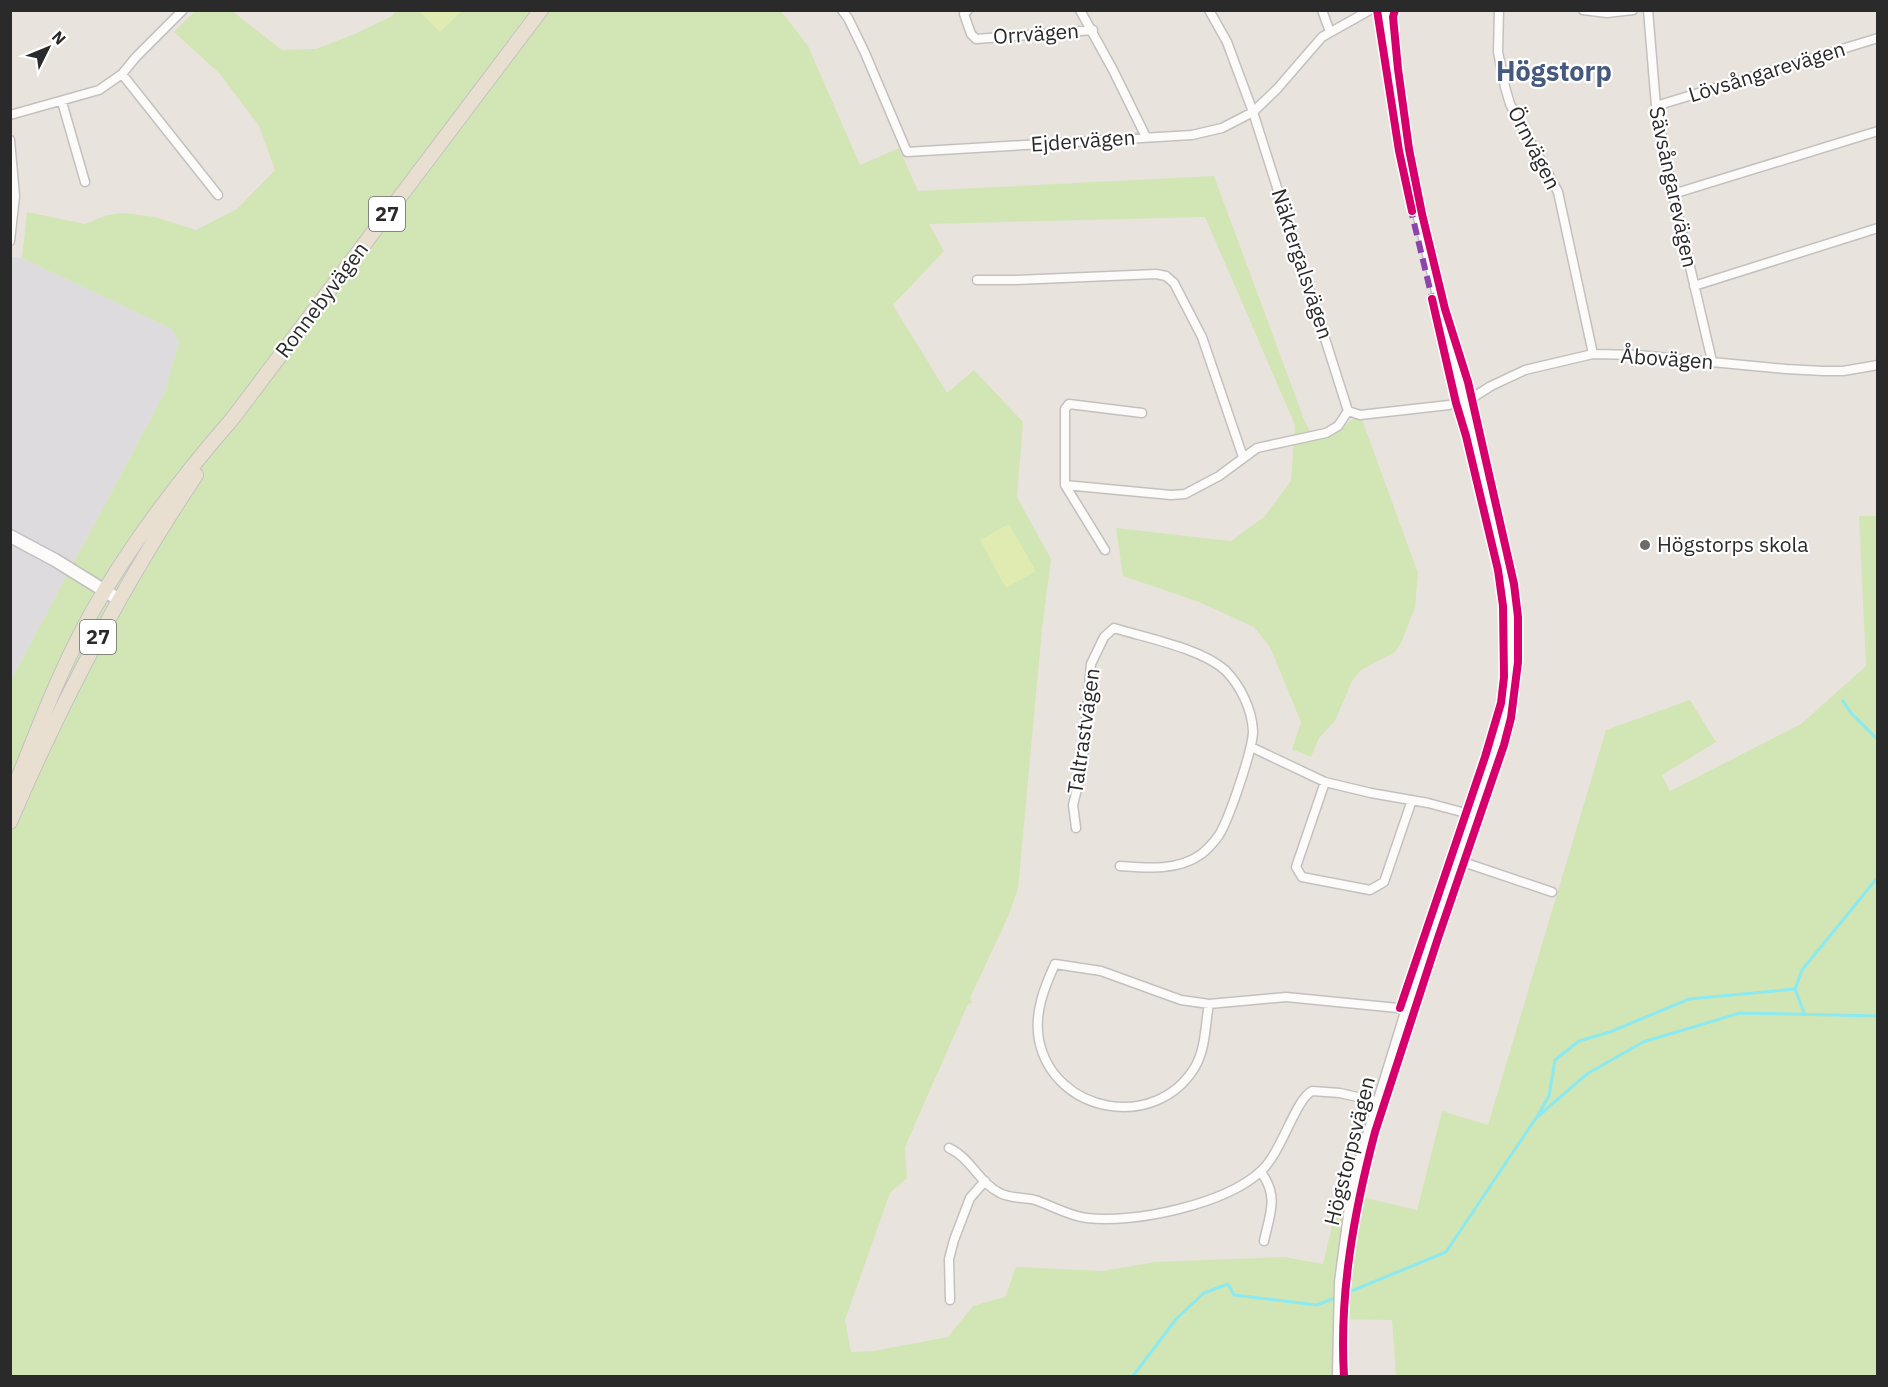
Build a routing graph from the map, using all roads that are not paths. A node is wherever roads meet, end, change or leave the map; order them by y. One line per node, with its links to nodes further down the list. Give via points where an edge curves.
1 (183, 10): 17 (street)
2 (541, 10): 38 (main road, Ronnebyvägen / 27)
3 (842, 10): 23 (street, Ejdervägen, via 865,53 907,152)
4 (968, 10): 14 (street, Orrvägen, via 964,14 976,39)
5 (1080, 10): 14 (street, Orrvägen)
6 (1209, 10): 20 (street, Näktergalsvägen, via 1227,42)
7 (1322, 10): 15 (street)
8 (1370, 10): 15 (street, Ejdervägen)
9 (1386, 10): 35 (street, Högstorpsvägen, via 1406,151)
10 (1499, 10): 32 (street, Örnvägen, via 1498,52 1505,87 1558,192)
11 (1583, 10): 12 (street)
12 (1634, 10)
13 (1648, 10): 19 (street, Sävsångarevägen)
14 (1093, 30): 23 (street, Orrvägen)
15 (1330, 32): 20 (street, Ejdervägen)
16 (1878, 38): 19 (street, Lövsångarevägen)
17 (122, 74): 18 (street, via 99,90); 27 (street)
18 (62, 102): 21 (street); 25 (street)
19 (1656, 106): 26 (street, Sävsångarevägen)
20 (1253, 112): 23 (street, Ejdervägen, via 1222,128 1192,135); 36 (street, Näktergalsvägen)
21 (10, 116)
22 (1878, 130): 26 (street)
23 (1146, 137)
24 (10, 140): 29 (street, via 15,196)
25 (85, 182)
26 (1673, 194): 31 (street, Sävsångarevägen)
27 (218, 195)
28 (1878, 228): 31 (street)
29 (10, 241)
30 (976, 280): 39 (street, via 1166,276 1202,337)
31 (1694, 286): 33 (street, Sävsångarevägen)
32 (1593, 354): 33 (street, Åbovägen); 35 (street, Åbovägen, via 1525,370)
33 (1712, 361): 34 (street, Åbovägen, via 1823,371)
34 (1878, 365)
35 (1464, 401): 36 (street, via 1360,415); 49 (street, Högstorpsvägen, via 1506,569 1513,656 1502,727)
36 (1348, 411): 39 (street, via 1338,426 1326,434 1257,448)
37 (1142, 413): 40 (street, via 1069,404 1065,409)
38 (233, 418): 43 (main road, Ronnebyvägen / 27, via 161,507); 44 (main road, Ronnebyvägen / 27)
39 (1243, 457): 40 (street, via 1219,476 1185,494)
40 (1065, 485): 42 (street)
41 (10, 536): 43 (street)
42 (1105, 550)
43 (104, 591): 44 (street); 47 (main road, Ronnebyvägen / 27, via 47,705)
44 (118, 600): 50 (main road, Ronnebyvägen / 27, via 71,688)
45 (1251, 747): 46 (street); 51 (street, Taltrastvägen, via 1250,713 1242,691 1225,670 1203,655 1114,628 1104,637 1091,664 1082,769 1073,805); 53 (street, via 1219,836 1200,855 1179,865)
46 (1325, 782): 48 (street); 48 (street, via 1296,867 1302,877 1370,890 1384,882)
47 (10, 799)
48 (1412, 800): 49 (street)
49 (1473, 816): 52 (street, Högstorpsvägen)
50 (10, 822)
51 (1076, 828)
52 (1457, 860): 54 (street); 56 (street, Högstorpsvägen)
53 (1120, 866)
54 (1552, 892)
55 (1209, 1004): 55 (street, via 1181,1000 1101,971 1055,964 1043,990 1039,1039 1046,1060 1076,1094 1097,1104 1140,1106 1176,1089 1196,1066); 56 (street, via 1286,997)
56 (1408, 1009): 57 (street, Högstorpsvägen)
57 (1379, 1102): 59 (street, via 1325,1090 1307,1093 1274,1157); 63 (street, Högstorpsvägen, via 1349,1221 1341,1282)
58 (948, 1148): 60 (street, via 964,1157)
59 (1261, 1172): 60 (street, via 1217,1196 1168,1212 1103,1220 1012,1197); 61 (street, via 1273,1195)
60 (985, 1181): 62 (street, via 970,1198 954,1240 949,1259)
61 (1264, 1241)
62 (950, 1300)
63 (1339, 1377)

